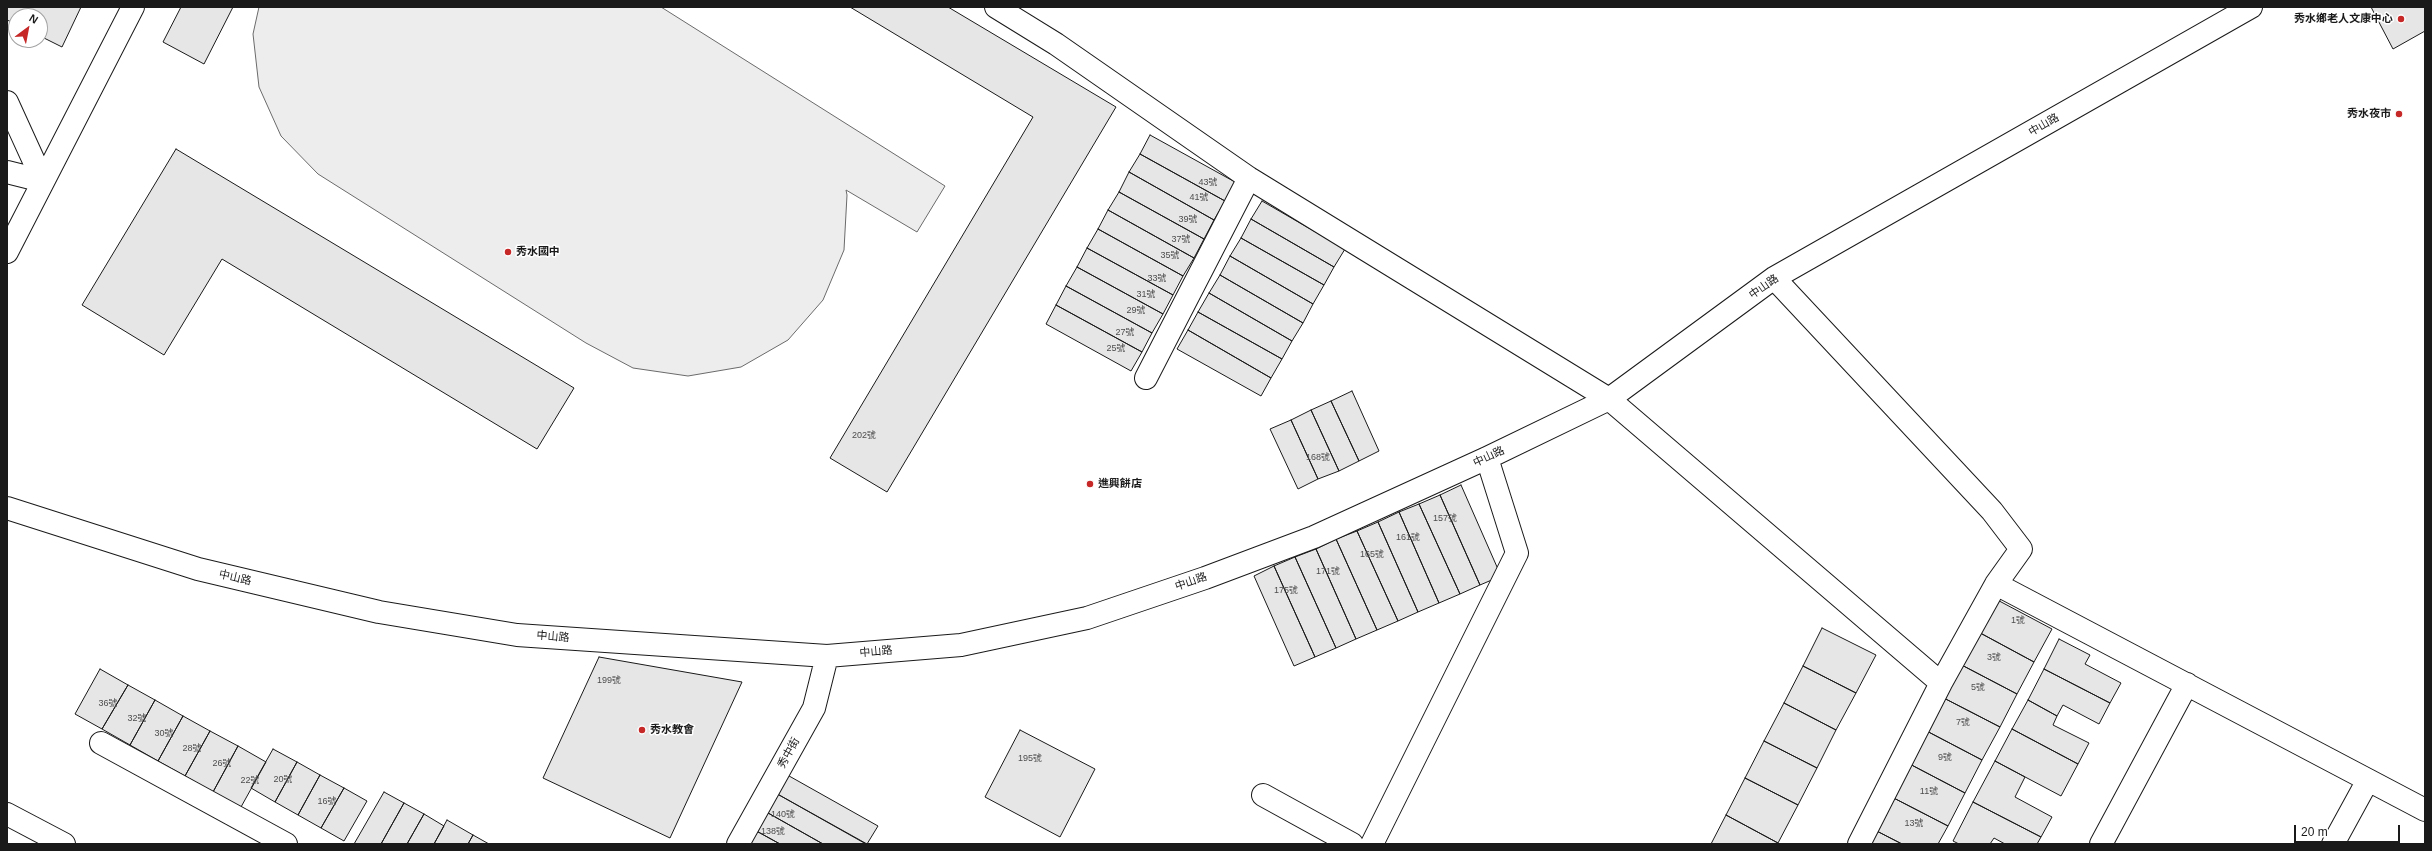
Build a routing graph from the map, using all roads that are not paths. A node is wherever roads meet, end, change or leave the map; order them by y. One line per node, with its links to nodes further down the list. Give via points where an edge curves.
1 (133, 7): 7 (street)
2 (996, 7): 6 (street, via 1056,44)
3 (2251, 7): 9 (street, 中山路)
4 (7, 102): 7 (street)
5 (7, 172): 7 (street)
6 (1249, 178): 10 (street); 11 (street)
7 (43, 181): 8 (street)
8 (7, 252)
9 (1774, 278): 11 (street, 中山路); 14 (street, via 1992,510 2021,549)
10 (1146, 378)
11 (1609, 399): 12 (street, 中山路); 16 (street)
12 (1487, 458): 15 (street, 中山路, via 1314,537 1087,618 961,645); 27 (street, via 1517,553)
13 (7, 508): 15 (street, 中山路, via 198,569 378,612 517,635)
14 (1996, 584): 16 (street); 17 (street)
15 (827, 656): 25 (street, 秀中街, via 814,708)
16 (1941, 683): 28 (street)
17 (2186, 684): 19 (street); 29 (street)
18 (102, 743): 24 (street)
19 (2368, 780): 21 (street); 30 (street)
20 (1263, 795): 26 (street)
21 (2425, 810)
22 (7, 814): 23 (street)
23 (64, 844)
24 (286, 844)
25 (738, 844)
26 (1352, 844)
27 (1372, 844)
28 (1859, 844)
29 (2101, 844)
30 (2333, 844)

